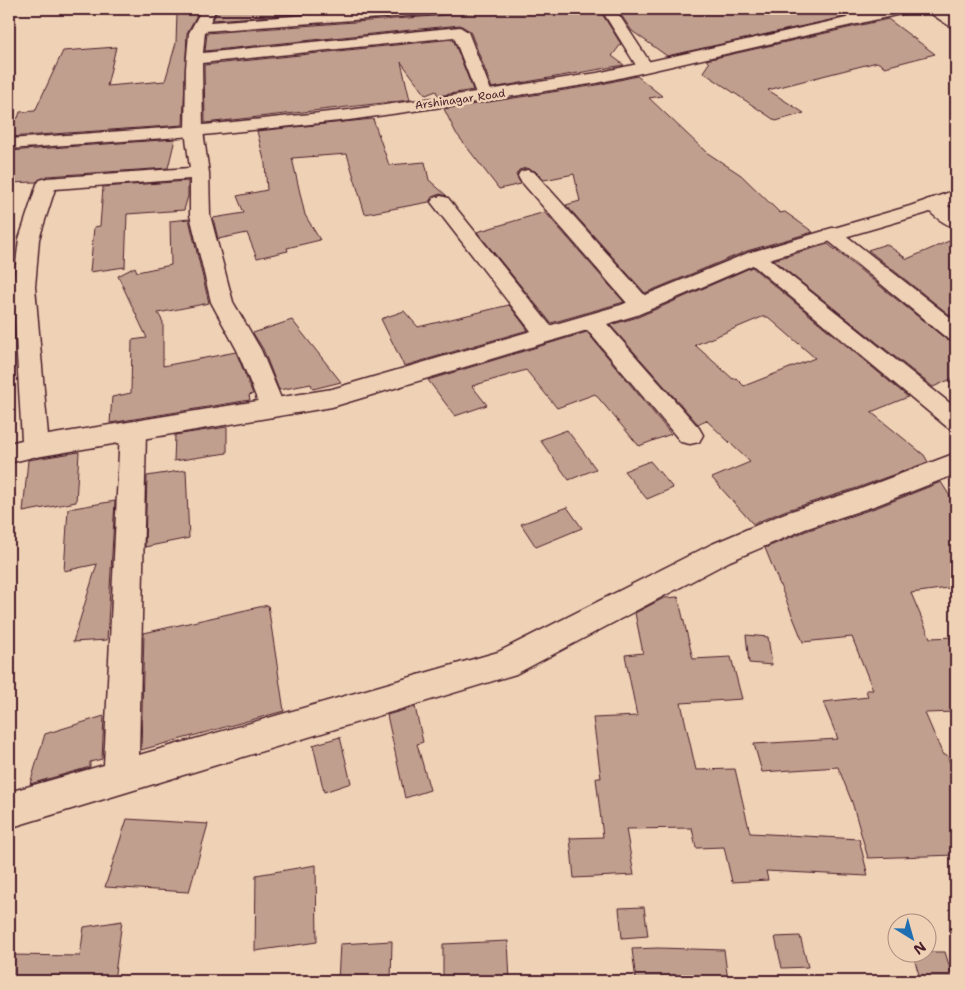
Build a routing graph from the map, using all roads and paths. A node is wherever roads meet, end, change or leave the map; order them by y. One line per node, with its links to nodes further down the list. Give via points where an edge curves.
1 (209, 9): 10 (street)
2 (448, 9): 7 (street)
3 (608, 9): 12 (street)
4 (845, 9): 8 (street)
5 (905, 9): 8 (street, Arshinagar Road)
6 (931, 9): 9 (street)
7 (363, 12): 10 (street)
8 (859, 20): 12 (street, Arshinagar Road)
9 (956, 24)
10 (201, 27): 11 (street, via 197,34)
11 (195, 59): 13 (street, via 460,32); 14 (street)
12 (645, 67): 13 (street, Arshinagar Road)
13 (485, 96): 14 (street, Arshinagar Road, via 349,115)
14 (194, 130): 15 (street, Arshinagar Road); 16 (street)
15 (9, 144)
16 (200, 173): 28 (street, via 200,215 222,302 249,350); 32 (street, via 47,184 29,240 24,287)
17 (527, 176): 24 (street)
18 (956, 196): 20 (street)
19 (441, 202): 27 (street)
20 (933, 204): 21 (street); 22 (street)
21 (956, 222)
22 (832, 234): 23 (street); 26 (street)
23 (755, 257): 24 (street); 29 (street)
24 (641, 305): 25 (street)
25 (592, 321): 27 (street); 31 (street)
26 (956, 334)
27 (546, 335): 28 (street, via 332,398)
28 (272, 408): 30 (street)
29 (956, 421)
30 (133, 431): 32 (street); 35 (street)
31 (690, 435)
32 (36, 448): 33 (street)
33 (9, 452)
34 (956, 463): 35 (street, via 867,498 796,521 720,553 505,664)
35 (121, 778): 36 (street)
36 (9, 810)

